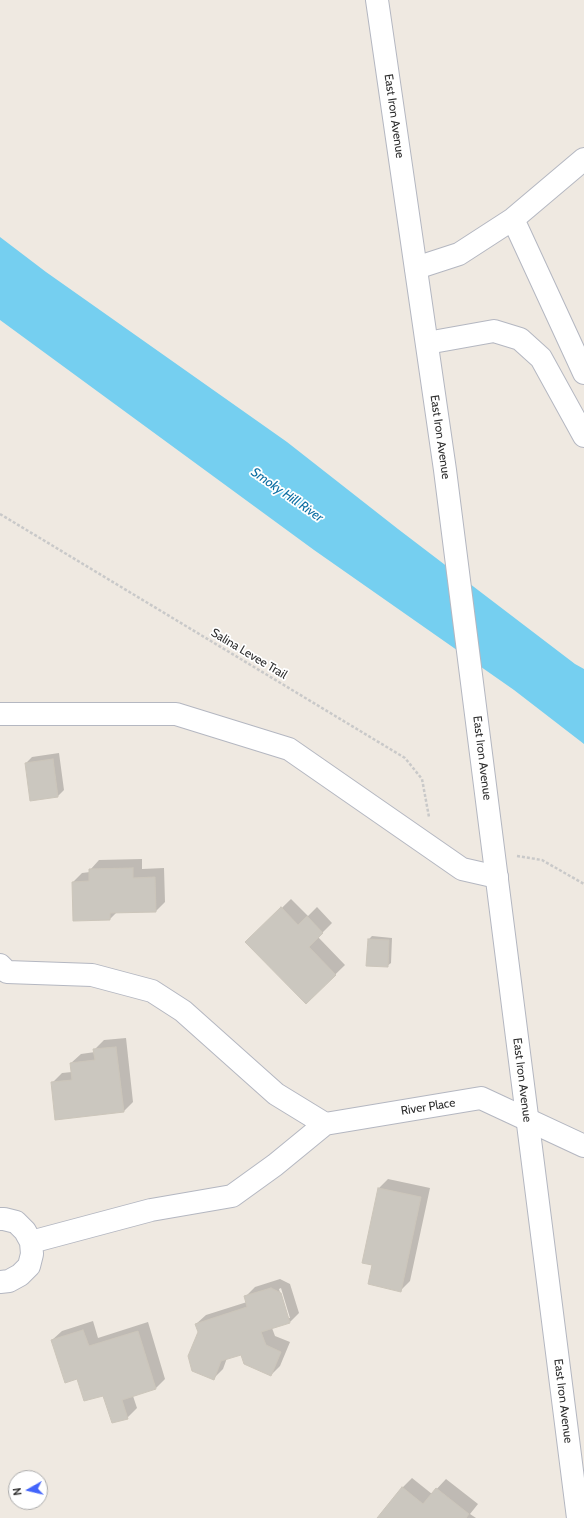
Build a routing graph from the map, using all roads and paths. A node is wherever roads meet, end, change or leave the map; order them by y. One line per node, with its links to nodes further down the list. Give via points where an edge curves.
1 (377, 0): 4 (street, East Iron Avenue)
2 (584, 159): 3 (street)
3 (513, 218): 4 (street, via 459,254); 6 (street)
4 (416, 268): 5 (street, East Iron Avenue)
5 (427, 343): 7 (street, via 494,331 520,339 541,358); 11 (street, East Iron Avenue)
6 (584, 373)
7 (584, 436)
8 (0, 514): 10 (path, Salina Levee Trail, via 405,758 422,779)
9 (0, 714): 10 (street, via 176,714 289,749)
10 (434, 849): 12 (street, via 462,869)
11 (493, 852): 12 (street, East Iron Avenue); 13 (path, via 542,860)
12 (497, 877): 15 (street, East Iron Avenue)
13 (584, 884)
14 (0, 965): 16 (street, via 7,972 92,975 152,991 183,1011 276,1094)
15 (527, 1119): 16 (street, River Place, via 481,1098); 17 (street, River Place); 21 (street, East Iron Avenue)
16 (325, 1124): 19 (street, via 232,1196 151,1210)
17 (584, 1146)
18 (0, 1219): 19 (street, via 16,1222 25,1230)
19 (31, 1242): 20 (street, via 32,1254 28,1266 20,1275 9,1281)
20 (0, 1282)
21 (578, 1518)

